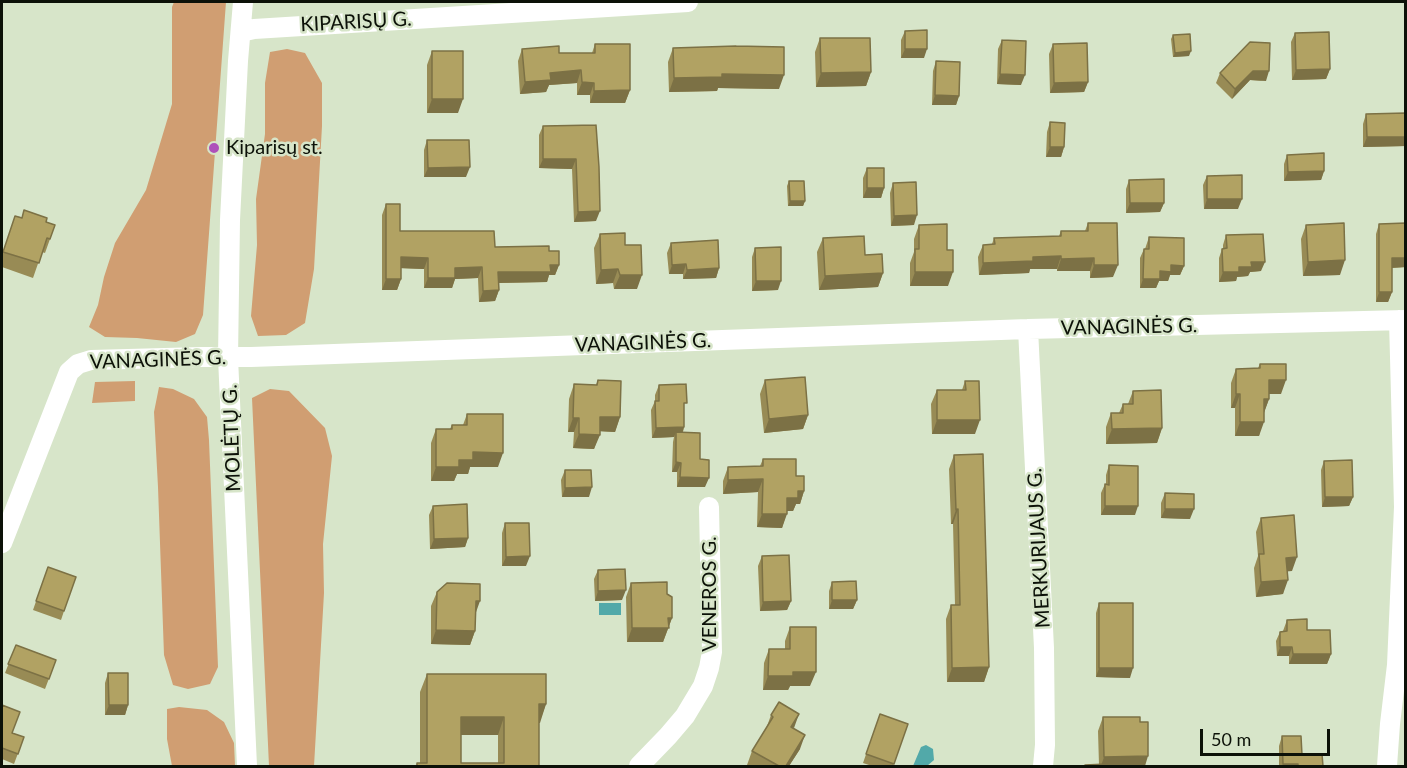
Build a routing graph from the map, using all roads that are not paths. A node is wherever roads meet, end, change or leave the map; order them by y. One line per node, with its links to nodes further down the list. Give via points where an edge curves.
1 (243, 2): 4 (street, MOLĖTŲ G.)
2 (670, 2): 3 (street, KIPARISŲ G.); 4 (street, KIPARISŲ G.)
3 (688, 2)
4 (241, 32): 7 (street, MOLĖTŲ G., via 230,220)
5 (1402, 320): 6 (street, VANAGINĖS G.); 13 (street, via 1404,507)
6 (1028, 329): 7 (street, VANAGINĖS G.); 12 (street, MERKURIJAUS G., via 1044,648)
7 (228, 358): 9 (street, VANAGINĖS G., via 91,360 78,364 69,372); 10 (street, MOLĖTŲ G.)
8 (709, 507): 11 (street, VENEROS G., via 709,668 685,716)
9 (2, 543)
10 (247, 766)
11 (639, 766)
12 (1043, 766)
13 (1387, 766)

